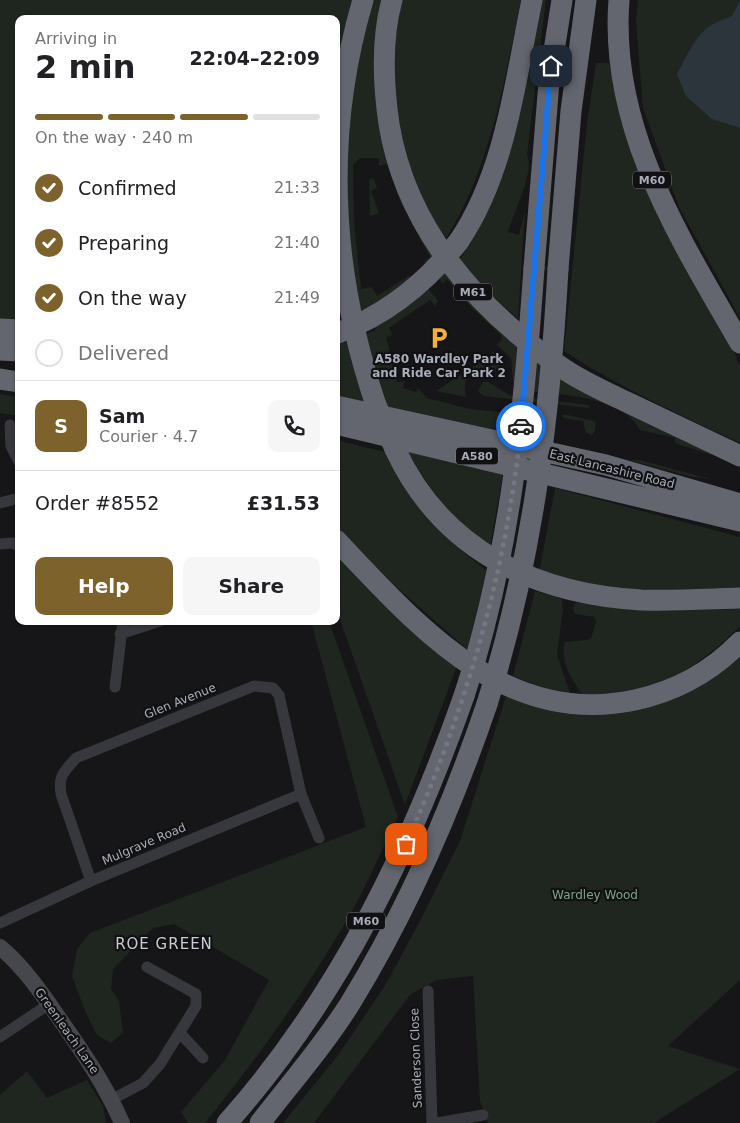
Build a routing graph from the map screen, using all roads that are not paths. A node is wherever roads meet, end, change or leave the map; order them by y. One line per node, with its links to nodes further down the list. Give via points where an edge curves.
1 (364, 0): 7 (highway, bridge)
2 (392, 0): 23 (highway, M61, via 384,76 393,148 412,202 455,272 497,318 562,368)
3 (532, 0): 11 (highway, bridge, via 502,142 474,217 459,241 403,299)
4 (562, 0): 51 (highway, M60, bridge, via 549,82 526,381 512,502 489,610 464,696 399,860 336,976)
5 (586, 0): 52 (highway, M60, bridge, via 571,112 550,384 534,516 510,628 462,777 392,929 350,1003)
6 (619, 0): 12 (highway, M60, via 623,87 644,162 675,228)
7 (340, 107)
8 (340, 241): 31 (highway, bridge, via 349,304 376,405 395,449 423,496 455,532 488,557 520,574 561,588 642,600)
9 (0, 329): 10 (highway)
10 (15, 330)
11 (340, 333)
12 (740, 343)
13 (0, 350): 14 (highway)
14 (15, 351)
15 (0, 369): 16 (highway)
16 (15, 370)
17 (0, 379): 18 (highway)
18 (15, 381)
19 (340, 407): 26 (highway, East Lancashire Road / A580, via 596,462)
20 (10, 425): 22 (street, via 11,446)
21 (340, 425): 27 (highway, East Lancashire Road / A580)
22 (15, 454)
23 (740, 456)
24 (15, 501): 25 (street)
25 (0, 503)
26 (740, 504)
27 (740, 522)
28 (0, 544): 29 (street)
29 (15, 544)
30 (340, 544): 35 (highway, via 454,655 502,684 553,701 603,704 651,696 694,678)
31 (740, 598)
32 (122, 625): 34 (street)
33 (148, 625): 34 (street)
34 (120, 634): 36 (street)
35 (740, 642)
36 (115, 687)
37 (301, 794): 38 (street, Glen Avenue); 39 (street, Mulgrave Road); 39 (street, Glen Avenue, via 279,695 273,688 254,686 76,758 59,781)
38 (319, 838)
39 (91, 881): 40 (street, Mulgrave Road)
40 (0, 923)
41 (0, 947): 44 (street, Greenleach Lane, via 26,973)
42 (147, 968): 45 (street, via 196,994 196,1006)
43 (428, 992): 53 (street, Sanderson Close)
44 (49, 1004): 46 (street); 48 (street, Greenleach Lane)
45 (180, 1033): 47 (street); 48 (street, via 143,1083)
46 (0, 1037)
47 (203, 1058)
48 (111, 1100): 50 (street, Greenleach Lane)
49 (483, 1115): 54 (street)
50 (122, 1123)
51 (227, 1123)
52 (260, 1123)
53 (432, 1123)
54 (437, 1123)

